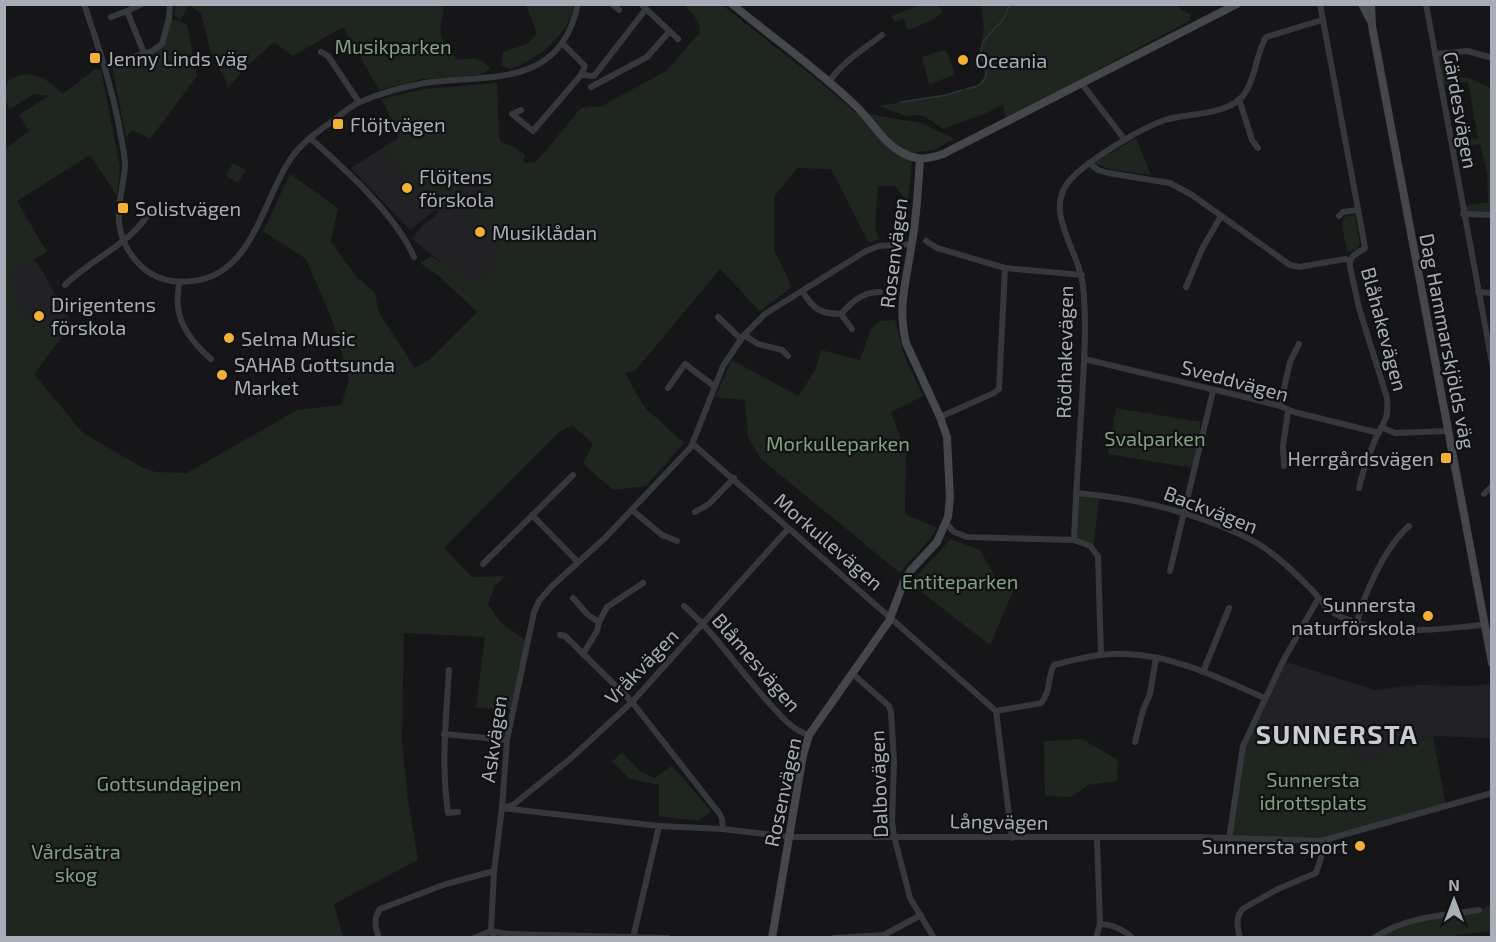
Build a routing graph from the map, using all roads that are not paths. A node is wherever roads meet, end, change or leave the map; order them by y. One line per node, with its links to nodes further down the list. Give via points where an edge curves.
1 (84, 4): 26 (street)
2 (142, 4): 13 (street)
3 (170, 4): 23 (street, via 164,41)
4 (578, 4): 21 (street, via 575,20)
5 (612, 4): 14 (street)
6 (732, 4): 28 (street)
7 (1237, 4): 29 (street)
8 (1320, 4): 16 (street, Blåhakevägen)
9 (1362, 4): 17 (street, Dag Hammarskjölds väg)
10 (1371, 4): 17 (street, Dag Hammarskjölds väg)
11 (1426, 4): 24 (street, Gärdesvägen)
12 (644, 7): 18 (street); 27 (street, via 594,76)
13 (127, 10): 15 (street); 23 (street)
14 (619, 10)
15 (111, 18)
16 (1322, 20): 31 (street, via 1266,37); 40 (street, Blåhakevägen)
17 (1372, 26): 75 (street, Dag Hammarskjölds väg)
18 (669, 32): 20 (street); 30 (street, via 647,57)
19 (882, 35): 28 (street)
20 (678, 39)
21 (562, 43): 27 (street, via 585,66); 32 (street, via 542,62 514,74 425,84)
22 (321, 52): 32 (street, via 328,56)
23 (144, 53): 26 (street)
24 (1435, 54): 25 (street, via 1473,51); 41 (street, Gärdesvägen)
25 (1491, 58)
26 (106, 66): 46 (street, via 125,163 118,212)
27 (581, 75): 33 (street, via 533,131 512,114)
28 (829, 82): 37 (street, via 859,109 888,144)
29 (1082, 84): 35 (street); 37 (street, via 943,154)
30 (591, 87)
31 (1239, 99): 35 (street, Rödhakevägen, via 1223,108 1162,121); 36 (street, via 1252,140)
32 (359, 102): 34 (street)
33 (521, 110)
34 (310, 138): 48 (street, via 370,196 406,240); 52 (street, via 289,161 243,251 215,275)
35 (1125, 140): 38 (street, Rödhakevägen)
36 (1258, 147)
37 (920, 159): 47 (street, Rosenvägen)
38 (1089, 163): 43 (street, via 1108,173 1170,183); 51 (street, Rödhakevägen, via 1071,179 1059,198 1061,219)
39 (152, 208): 46 (street, via 145,222)
40 (1358, 210): 44 (street); 49 (street, Blåhakevägen, via 1365,248)
41 (1463, 214): 42 (street); 57 (street, Gärdesvägen)
42 (1491, 215)
43 (1221, 216): 49 (street, via 1290,265); 54 (street)
44 (1339, 216)
45 (926, 241): 50 (street, via 937,248)
46 (124, 242): 52 (street, via 129,253 150,274); 53 (street)
47 (912, 244): 55 (street, via 866,251); 73 (street, Rosenvägen, via 902,292 903,330)
48 (414, 257)
49 (1350, 261): 74 (street, Blåhakevägen, via 1359,309 1388,398 1387,419)
50 (1005, 268): 51 (street); 73 (street, via 999,388)
51 (1082, 275): 66 (street, Rödhakevägen)
52 (178, 283): 65 (street, via 182,319 196,346)
53 (65, 285)
54 (1186, 287)
55 (802, 291): 59 (street, via 819,311); 62 (street, via 765,314)
56 (880, 292): 59 (street, via 871,292 852,302)
57 (1478, 292): 58 (street); 67 (street, Gärdesvägen)
58 (1491, 293)
59 (841, 314): 61 (street)
60 (718, 317): 62 (street)
61 (852, 329)
62 (742, 337): 64 (street, via 782,350); 68 (street)
63 (1299, 344): 71 (street, via 1290,362)
64 (788, 356)
65 (211, 359)
66 (1084, 359): 70 (street, Sveddvägen); 82 (street, Rödhakevägen)
67 (1491, 363)
68 (714, 386): 69 (street, via 684,364); 76 (street)
69 (668, 388)
70 (1213, 391): 71 (street, Sveddvägen); 86 (street)
71 (1280, 406): 72 (street, Sveddvägen)
72 (1288, 411): 74 (street, Sveddvägen); 77 (street)
73 (940, 417): 88 (street, Rosenvägen, via 948,445 950,498)
74 (1381, 431): 75 (street); 81 (street, Blåhakevägen)
75 (1447, 431): 105 (street, Dag Hammarskjölds väg)
76 (693, 444): 79 (street, Morkullevägen); 84 (street, Askvägen)
77 (1284, 466)
78 (573, 475): 87 (street)
79 (734, 478): 85 (street, via 709,504); 90 (street, Morkullevägen)
80 (1491, 486): 83 (street)
81 (1359, 488)
82 (1076, 493): 86 (street, Backvägen); 91 (street, Rödhakevägen)
83 (1484, 494)
84 (632, 510): 92 (street, via 662,535); 93 (street, Askvägen)
85 (695, 512)
86 (1184, 512): 95 (street); 98 (street, Backvägen, via 1240,534 1268,551)
87 (532, 515): 93 (street); 94 (street)
88 (946, 523): 91 (street, via 954,532 967,537); 101 (street, Rosenvägen, via 931,550 904,581)
89 (1409, 526): 103 (street, via 1371,580)
90 (788, 529): 101 (street, Morkullevägen); 104 (street, Vråkvägen)
91 (1074, 540): 108 (street, via 1090,546 1098,556)
92 (677, 541)
93 (578, 562): 119 (street, Askvägen, via 536,606)
94 (483, 564)
95 (1170, 571)
96 (643, 583): 102 (street, via 607,607)
97 (573, 598): 102 (street)
98 (1318, 599): 103 (street, Backvägen, via 1338,615); 114 (street)
99 (684, 606): 104 (street, Blåmesvägen)
100 (1229, 608): 112 (street)
101 (890, 617): 113 (street, Rosenvägen); 116 (street, Morkullevägen)
102 (599, 622): 107 (street)
103 (1357, 622): 105 (street, Backvägen, via 1392,631)
104 (703, 625): 115 (street, Vråkvägen); 118 (street, Blåmesvägen, via 793,728)
105 (1484, 625): 110 (street, Dag Hammarskjölds väg)
106 (560, 635): 107 (street)
107 (583, 654): 115 (street)
108 (1101, 655): 109 (street); 116 (street, via 1054,665 1048,692 1041,703)
109 (1156, 658): 112 (street); 120 (street)
110 (1491, 663)
111 (449, 670): 117 (street)
112 (1203, 672): 114 (street)
113 (853, 674): 118 (street, Rosenvägen); 126 (street, Dalbovägen, via 891,712)
114 (1265, 698): 130 (street, via 1243,746)
115 (632, 702): 122 (street, Vråkvägen, via 513,805); 125 (street, via 719,813)
116 (996, 711): 128 (street)
117 (444, 734): 119 (street); 123 (street, via 448,813)
118 (810, 735): 127 (street, Rosenvägen, via 803,755)
119 (507, 740): 122 (street, Askvägen)
120 (1135, 742)
121 (1491, 793): 131 (street, Långvägen)
122 (502, 808): 124 (street, Långvägen); 132 (street, Askvägen)
123 (458, 812)
124 (659, 825): 125 (street, Långvägen); 138 (street)
125 (723, 829): 127 (street, Långvägen)
126 (894, 836): 127 (street, Långvägen); 128 (street, Långvägen); 134 (street, Dalbovägen, via 910,898)
127 (790, 837): 143 (street, Rosenvägen)
128 (1012, 838): 129 (street, Långvägen)
129 (1097, 838): 130 (street, Långvägen); 135 (street)
130 (1229, 839): 131 (street, Långvägen)
131 (1321, 841): 148 (street, via 1316,873 1244,908 1237,923)
132 (494, 871): 136 (street, Askvägen); 139 (street, via 380,909 375,924)
133 (1479, 910): 149 (street, via 1410,921)
134 (921, 915): 137 (street); 145 (street, Dalbovägen)
135 (1100, 924): 146 (street); 147 (street, via 1122,929)
136 (491, 931): 138 (street); 140 (street); 141 (street)
137 (884, 936): 144 (street)
138 (633, 937): 142 (street)
139 (379, 938)
140 (474, 938)
141 (495, 938)
142 (668, 938)
143 (772, 938)
144 (834, 938)
145 (934, 938)
146 (1096, 938)
147 (1133, 938)
148 (1240, 938)
149 (1374, 938)

